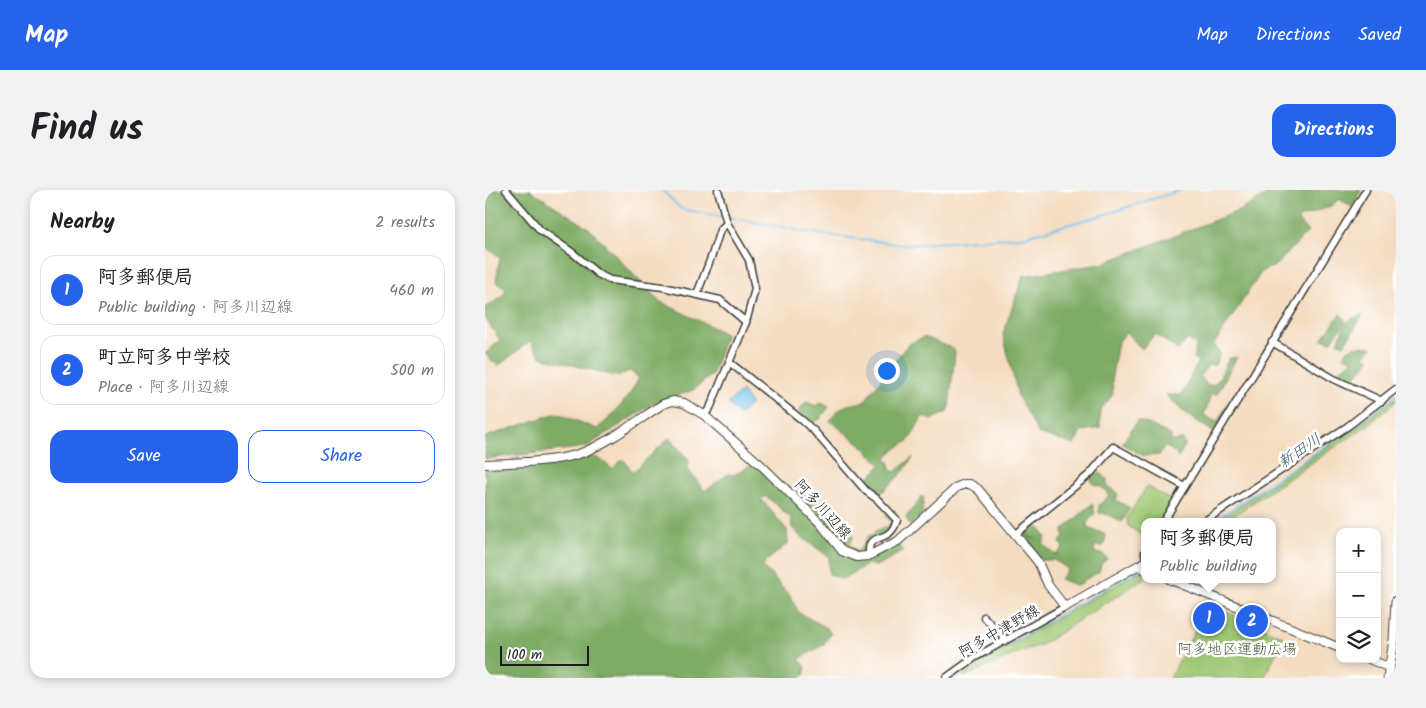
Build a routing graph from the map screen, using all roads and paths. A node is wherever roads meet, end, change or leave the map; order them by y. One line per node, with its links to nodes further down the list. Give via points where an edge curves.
1 (506, 190): 5 (street, via 540,230 598,274 610,280)
2 (719, 190): 4 (street)
3 (1366, 190): 7 (street)
4 (727, 223): 5 (street, via 720,230); 6 (street, via 749,260 755,281)
5 (697, 294): 6 (street, via 720,300)
6 (746, 322): 8 (street)
7 (1272, 342): 10 (street, via 1334,379); 13 (street)
8 (729, 362): 11 (street); 17 (street, via 802,420 866,491 897,520 890,532 871,544)
9 (1396, 389): 10 (street)
10 (1382, 401): 15 (street)
11 (705, 416): 12 (main road, 阿多川辺線, via 684,403 673,401 663,404 601,444 573,455); 17 (main road, 阿多川辺線, via 821,524 842,551 857,557)
12 (485, 464)
13 (1184, 486): 14 (street); 16 (street, via 1113,447 1089,474)
14 (1165, 518)
15 (1209, 518)
16 (1016, 534): 17 (main road, via 978,489 965,484 953,489 898,541); 21 (main road, via 1038,562 1048,585)
17 (868, 556)
18 (1141, 567): 21 (main road)
19 (1179, 583): 24 (main road)
20 (1396, 601): 26 (highway)
21 (1065, 607): 23 (street, 阿多中津野線)
22 (984, 616): 23 (street)
23 (1006, 640): 27 (street, 阿多中津野線)
24 (1336, 646)
25 (1379, 663): 26 (main road)
26 (1393, 669): 28 (highway)
27 (946, 678)
28 (1388, 678)

